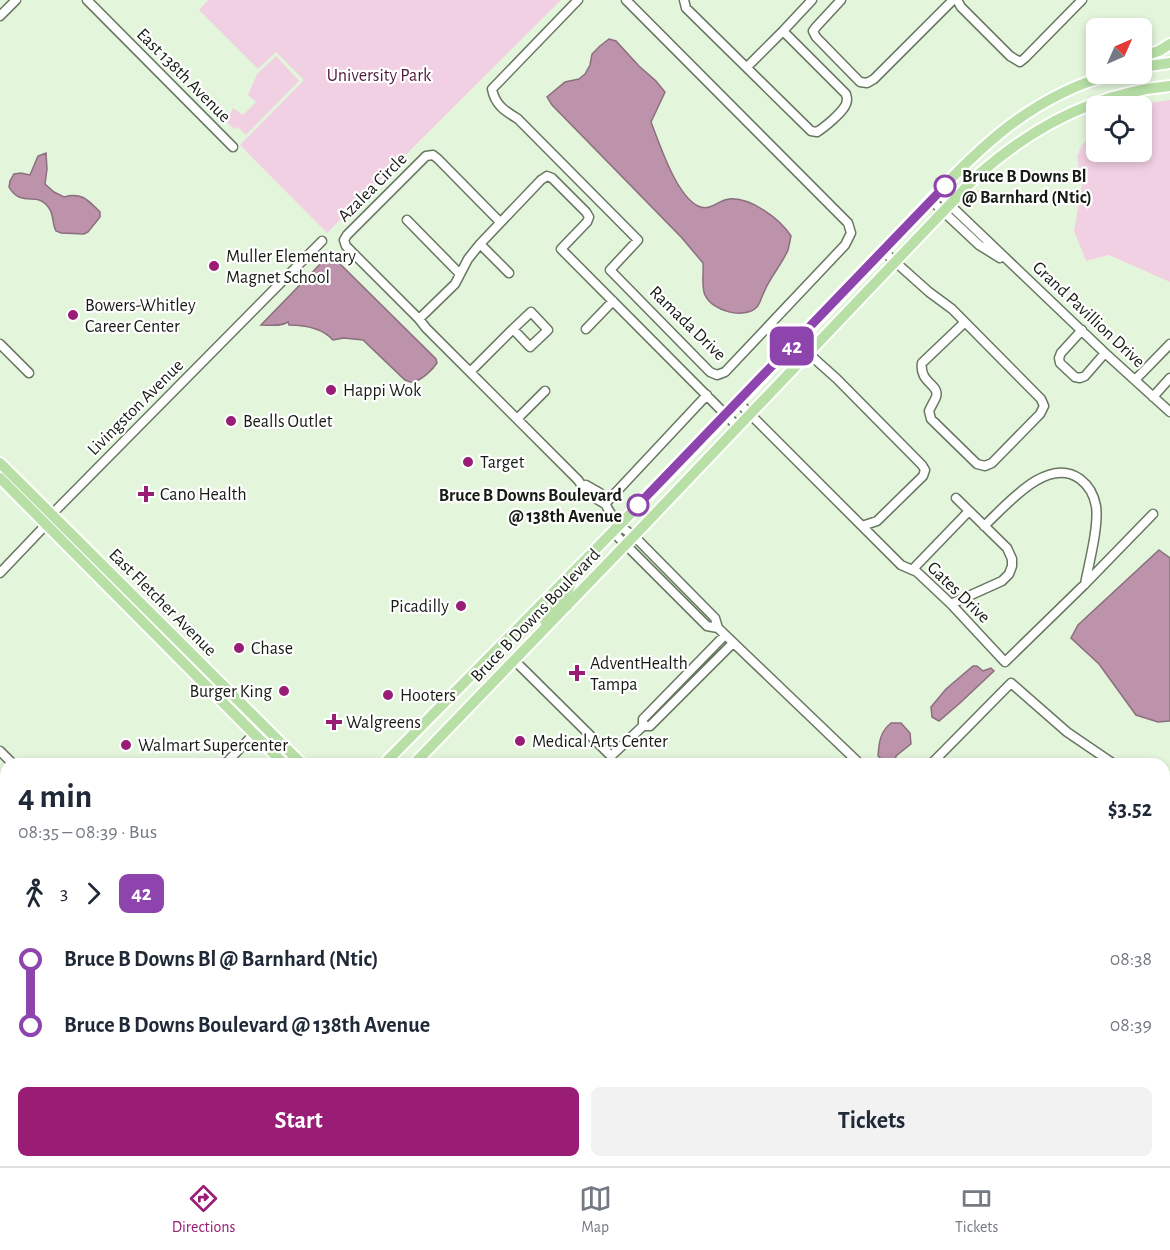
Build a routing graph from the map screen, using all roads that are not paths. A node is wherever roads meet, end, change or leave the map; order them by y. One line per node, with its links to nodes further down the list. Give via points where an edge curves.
1 (16, 0): 11 (street)
2 (87, 0): 22 (street, East 138th Avenue)
3 (578, 0): 4 (street, Ramada Drive, via 492,89 493,97 638,240 610,270 717,375 725,372 778,316 845,245 851,233 848,223)
4 (626, 0)
5 (684, 0): 17 (street, via 686,8)
6 (812, 0): 12 (street)
7 (841, 0): 8 (street, via 813,31 860,82 867,83)
8 (952, 0)
9 (957, 0): 10 (street, via 1020,62)
10 (1082, 0)
11 (0, 15)
12 (783, 31): 17 (street); 17 (street, via 846,94 846,106 818,132 811,131)
13 (1170, 44): 14 (main road)
14 (1152, 53)
15 (1170, 63): 16 (main road)
16 (1152, 66)
17 (747, 67)
18 (1086, 81): 20 (main road)
19 (1086, 82): 20 (main road, Bruce B Downs Boulevard)
20 (1080, 84): 23 (main road, Bruce B Downs Boulevard, via 1008,126)
21 (1170, 86): 24 (main road, Bruce B Downs Boulevard, via 1089,106 1044,126 1000,155)
22 (233, 147)
23 (935, 196): 24 (street, Grand Pavillion Drive); 29 (main road, Bruce B Downs Boulevard)
24 (946, 208): 30 (main road, Bruce B Downs Boulevard); 38 (street, Grand Pavillion Drive, via 979,245 1011,264)
25 (407, 220): 32 (street)
26 (500, 222): 28 (street); 33 (street, via 541,180 552,178 589,217 561,249); 34 (street, Azalea Circle, via 433,155 426,156 347,235 346,246)
27 (322, 241): 66 (street, Livingston Avenue)
28 (480, 244): 31 (street); 32 (street)
29 (883, 251): 30 (street); 39 (main road, Bruce B Downs Boulevard)
30 (896, 262): 35 (street); 42 (main road, Bruce B Downs Boulevard)
31 (509, 273)
32 (460, 274): 34 (street, via 455,284)
33 (613, 302): 37 (street); 49 (street)
34 (419, 319): 44 (street, Azalea Circle)
35 (965, 322): 35 (street, via 1044,406 1008,447 985,466 977,464 931,419 929,411 937,393 921,371 922,363)
36 (513, 329): 44 (street)
37 (586, 329)
38 (1082, 330): 43 (street, Grand Pavillion Drive); 43 (street, via 1061,352 1060,363 1080,378)
39 (795, 343): 42 (street); 51 (main road, Bruce B Downs Boulevard)
40 (0, 344): 45 (street)
41 (1170, 344): 47 (street)
42 (808, 353): 54 (main road, Bruce B Downs Boulevard); 67 (street, via 925,470 877,521)
43 (1106, 353): 47 (street, Grand Pavillion Drive)
44 (470, 372): 55 (street, Azalea Circle)
45 (29, 373)
46 (1170, 378): 50 (street)
47 (1135, 380): 50 (street, Grand Pavillion Drive)
48 (545, 391): 55 (street)
49 (707, 395): 53 (street); 60 (street)
50 (1153, 397): 52 (street, Grand Pavillion Drive)
51 (738, 402): 53 (main road, Bruce B Downs Boulevard); 54 (street, Gates Drive)
52 (1170, 412)
53 (726, 414): 56 (street); 69 (main road, Bruce B Downs Boulevard)
54 (750, 415): 56 (main road, Bruce B Downs Boulevard); 67 (street, Gates Drive)
55 (516, 419): 59 (street, Azalea Circle)
56 (738, 427): 70 (main road, Bruce B Downs Boulevard)
57 (0, 463): 66 (main road, East Fletcher Avenue)
58 (0, 478): 66 (main road, East Fletcher Avenue)
59 (578, 480): 61 (street, Azalea Circle); 63 (street, Azalea Circle)
60 (616, 492): 61 (street); 63 (street)
61 (600, 493): 63 (street, Azalea Circle)
62 (956, 498): 64 (street)
63 (605, 504): 69 (street, Azalea Circle)
64 (969, 511): 68 (street); 73 (street)
65 (1153, 514): 75 (street, Gates Drive)
66 (49, 520): 74 (street, Livingston Avenue); 83 (main road, East Fletcher Avenue); 85 (main road, East Fletcher Avenue)
67 (862, 526): 73 (street, Gates Drive, via 902,565)
68 (984, 526): 75 (street, via 1027,485 1056,472 1076,476 1085,483 1096,506); 77 (street, via 1007,548 1012,559 1009,574 1002,581)
69 (615, 528): 70 (street); 71 (street); 72 (main road, Bruce B Downs Boulevard)
70 (634, 536): 71 (main road, Bruce B Downs Boulevard); 79 (street, via 715,618)
71 (625, 545): 78 (main road, Bruce B Downs Boulevard); 79 (street, via 707,626)
72 (576, 569): 76 (main road, Bruce B Downs Boulevard); 78 (main road, via 567,593)
73 (913, 569): 77 (street, Gates Drive)
74 (0, 573)
75 (1085, 584): 77 (street, Gates Drive, via 1005,662)
76 (559, 587): 82 (main road, via 556,605); 91 (main road, Bruce B Downs Boulevard)
77 (951, 604)
78 (567, 606): 82 (main road, Bruce B Downs Boulevard)
79 (718, 628): 80 (street)
80 (725, 635): 81 (street); 86 (street, via 643,719)
81 (733, 643): 86 (street, via 650,726); 93 (street)
82 (528, 646): 84 (main road, Bruce B Downs Boulevard)
83 (175, 654): 85 (main road); 87 (main road, East Fletcher Avenue)
84 (514, 660): 86 (street, via 611,756); 92 (main road, Bruce B Downs Boulevard)
85 (233, 694): 90 (main road, East Fletcher Avenue)
86 (644, 726)
87 (254, 734): 88 (street); 89 (main road, East Fletcher Avenue)
88 (231, 758)
89 (278, 758)
90 (296, 758)
91 (390, 758)
92 (420, 758)
93 (854, 758)
94 (937, 758): 95 (street, via 1011,683 1067,732)
95 (1105, 758)

